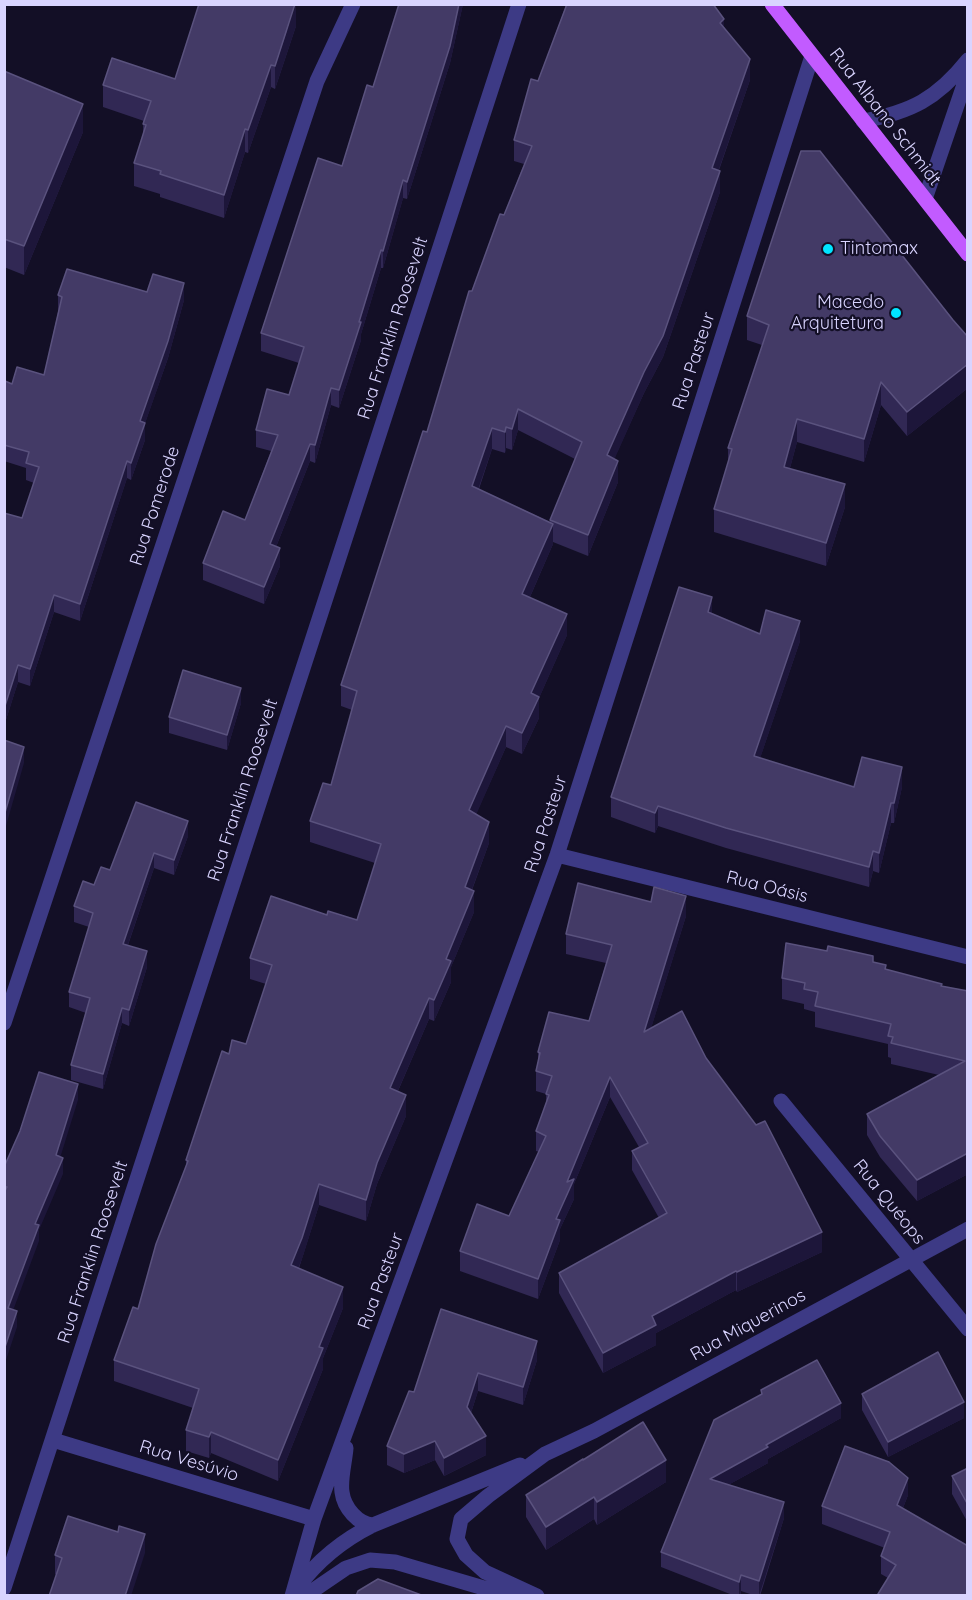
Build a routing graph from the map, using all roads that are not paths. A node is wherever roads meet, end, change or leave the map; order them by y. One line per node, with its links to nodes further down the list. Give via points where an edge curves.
1 (353, 4): 12 (street, Rua Pomerode, via 317,81)
2 (519, 4): 18 (street, Rua Franklin Roosevelt)
3 (772, 4): 4 (main road, Rua Albano Schmidt)
4 (812, 56): 7 (main road, Rua Albano Schmidt); 10 (street, Rua Pasteur)
5 (968, 60): 7 (street, via 940,90 917,106)
6 (968, 73): 8 (street)
7 (863, 121): 8 (main road, Rua Albano Schmidt)
8 (925, 199): 9 (main road, Rua Albano Schmidt)
9 (968, 254)
10 (557, 855): 11 (street, Rua Oásis); 17 (street, Rua Pasteur)
11 (968, 957)
12 (4, 1023)
13 (781, 1101): 15 (street, Rua Quéops)
14 (968, 1229): 15 (street, Rua Miquerinos)
15 (911, 1259): 16 (street, Rua Quéops); 19 (street, Rua Miquerinos)
16 (968, 1329)
17 (348, 1430): 20 (street, Rua Pasteur); 21 (street, via 342,1493 359,1521)
18 (53, 1440): 20 (street, Rua Vesúvio); 22 (street, Rua Franklin Roosevelt)
19 (545, 1454): 21 (street, Rua Miquerinos); 25 (street, Rua Miquerinos, via 461,1519 458,1539 466,1555 486,1572)
20 (314, 1519): 23 (street, Rua Pasteur)
21 (373, 1525): 23 (street, Rua Miquerinos, via 351,1536 325,1557 307,1575)
22 (4, 1588)
23 (297, 1595): 24 (street, via 346,1568 370,1560 395,1562)
24 (511, 1596)
25 (537, 1596)

